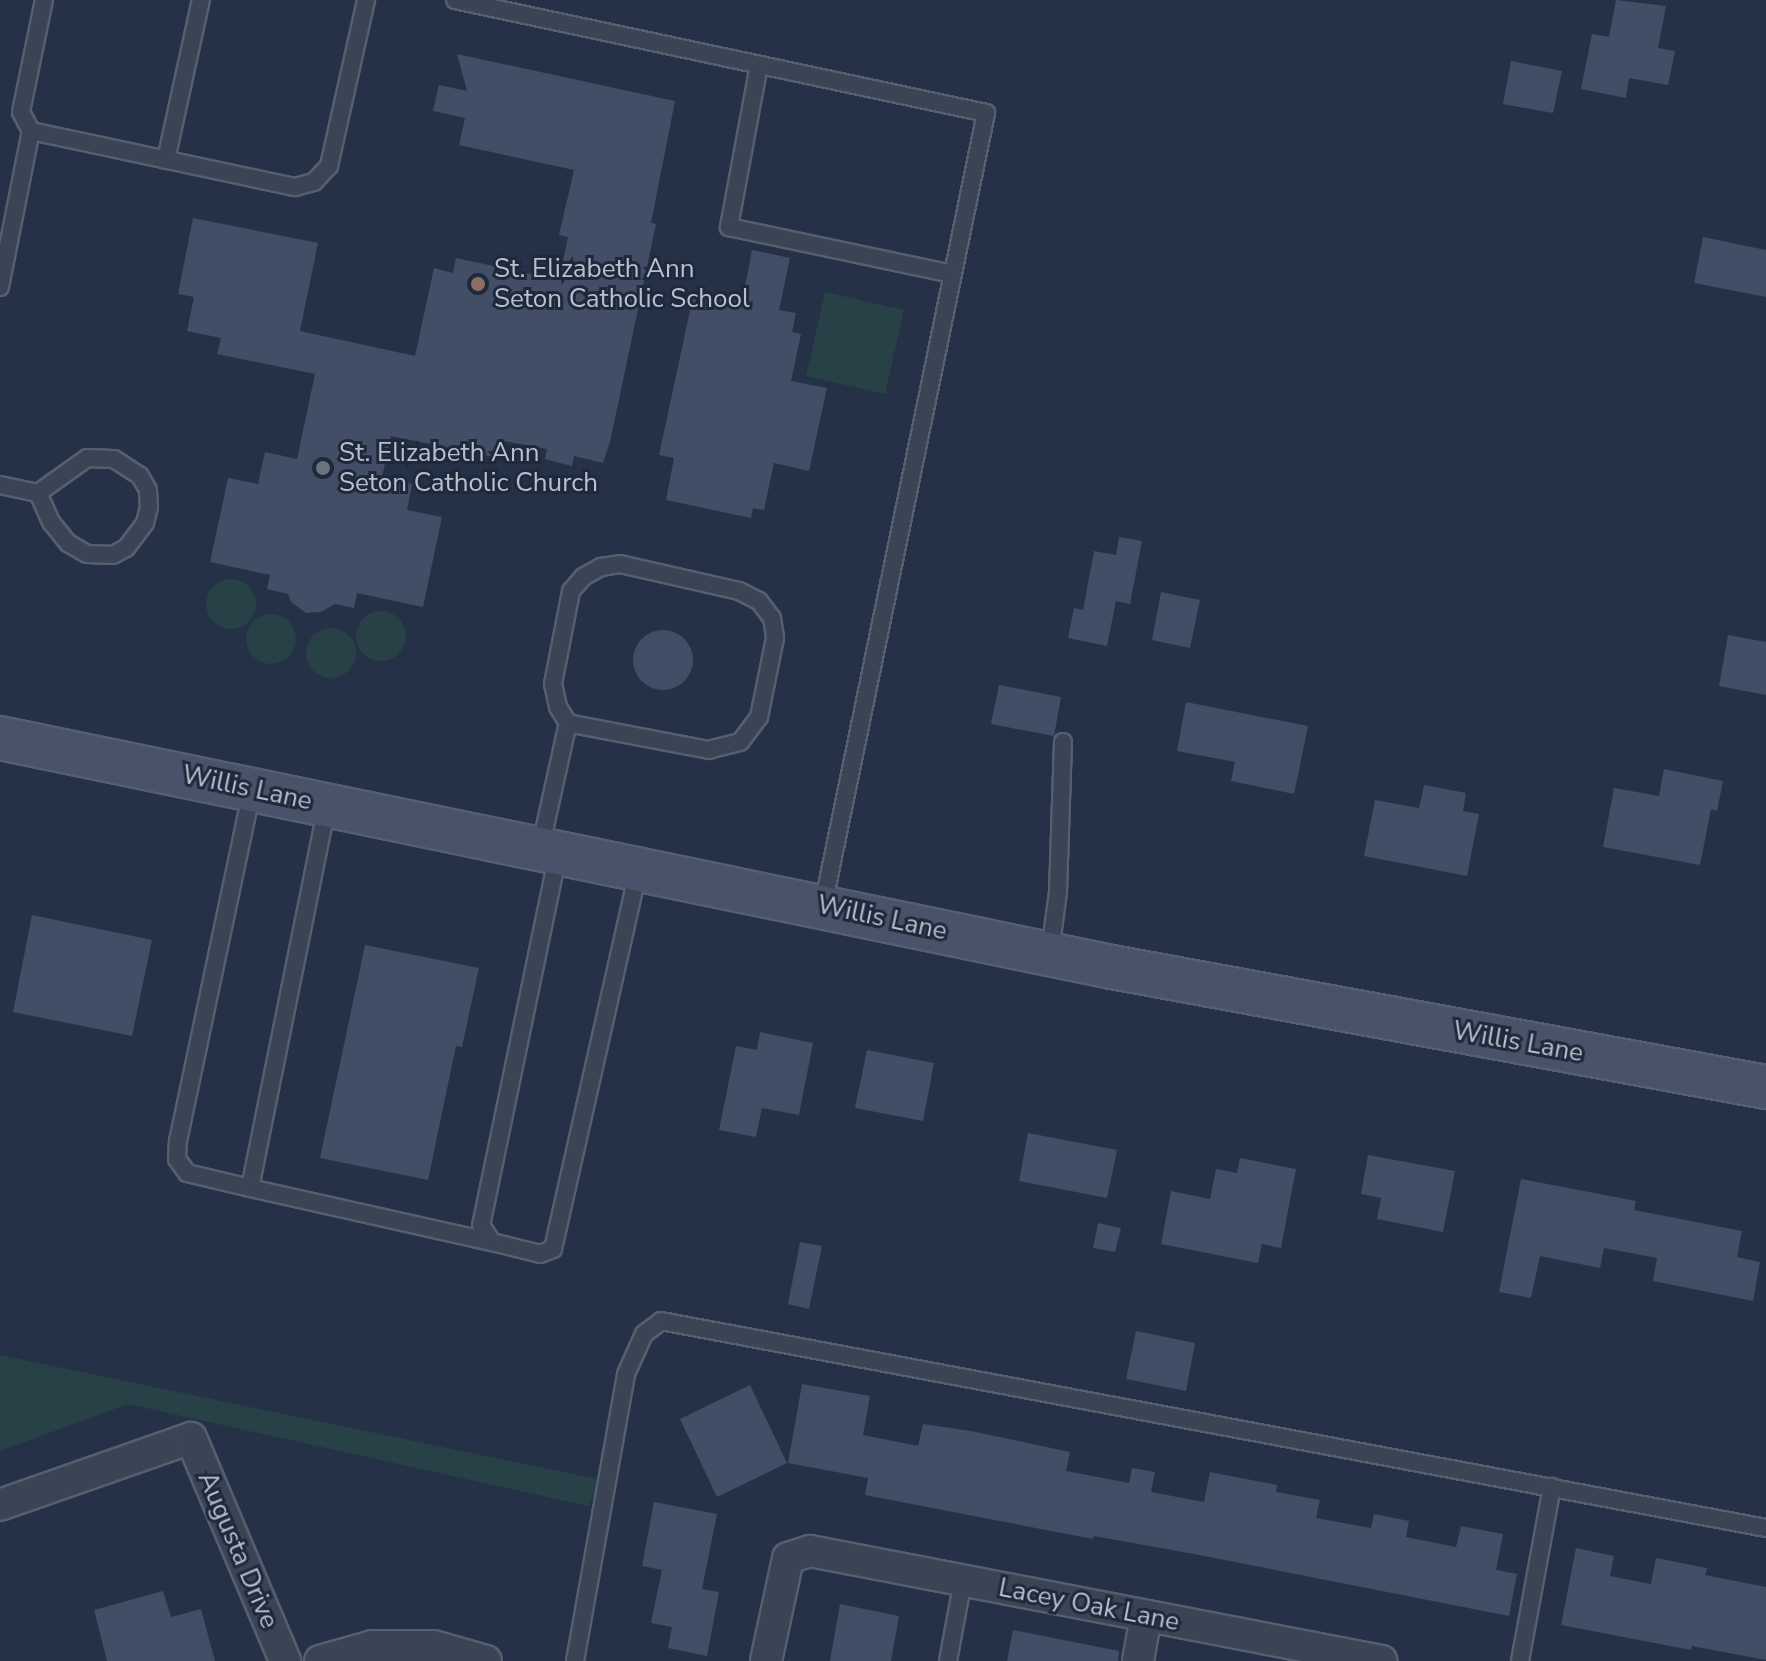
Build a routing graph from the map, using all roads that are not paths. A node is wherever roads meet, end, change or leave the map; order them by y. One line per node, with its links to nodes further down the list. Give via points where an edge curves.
1 (44, 0): 7 (lane, via 21,112)
2 (201, 0): 8 (lane)
3 (366, 0): 8 (lane, via 329,166 314,182 295,187)
4 (455, 0): 5 (lane)
5 (516, 6): 6 (lane)
6 (759, 65): 9 (lane, via 729,227); 9 (lane, via 986,113)
7 (31, 131): 8 (lane); 10 (lane)
8 (166, 160)
9 (952, 274): 20 (lane)
10 (0, 287)
11 (0, 485): 12 (lane)
12 (38, 493): 12 (lane, via 51,522 68,543 87,554 113,555 126,548 145,523 149,507 140,476 114,459 87,458)
13 (568, 723): 13 (lane, via 553,684 571,591 601,567 620,564 739,591 759,601 772,618 775,638 759,717 740,742 709,750); 18 (lane)
14 (0, 738): 16 (street, Willis Lane)
15 (1063, 742): 21 (lane, via 1058,892)
16 (252, 790): 17 (street, Willis Lane); 23 (lane, via 177,1159 187,1173)
17 (327, 805): 18 (street, Willis Lane); 23 (lane)
18 (549, 852): 19 (street, Willis Lane); 24 (lane, via 481,1225)
19 (638, 870): 20 (street, Willis Lane); 24 (lane, via 553,1249 540,1254)
20 (823, 906): 21 (street, Willis Lane)
21 (1050, 954): 22 (street, Willis Lane)
22 (1766, 1087)
23 (250, 1188): 24 (lane)
24 (492, 1242)
25 (1552, 1487): 27 (lane); 34 (lane, via 661,1321 644,1334 626,1374); 39 (lane)
26 (0, 1505): 31 (street, Augusta Drive, via 191,1438)
27 (1766, 1528)
28 (963, 1580): 29 (street, Lacey Oak Lane); 35 (street, Lacey Oak Lane, via 810,1551 796,1553 788,1558 779,1590); 36 (lane)
29 (1146, 1616): 30 (street, Lacey Oak Lane); 37 (street)
30 (1330, 1656): 38 (street, Lacey Oak Lane)
31 (285, 1661)
32 (320, 1661): 33 (street, via 373,1646 433,1646)
33 (486, 1661)
34 (575, 1661)
35 (766, 1661)
36 (948, 1661)
37 (1138, 1661)
38 (1382, 1661)
39 (1520, 1661)

